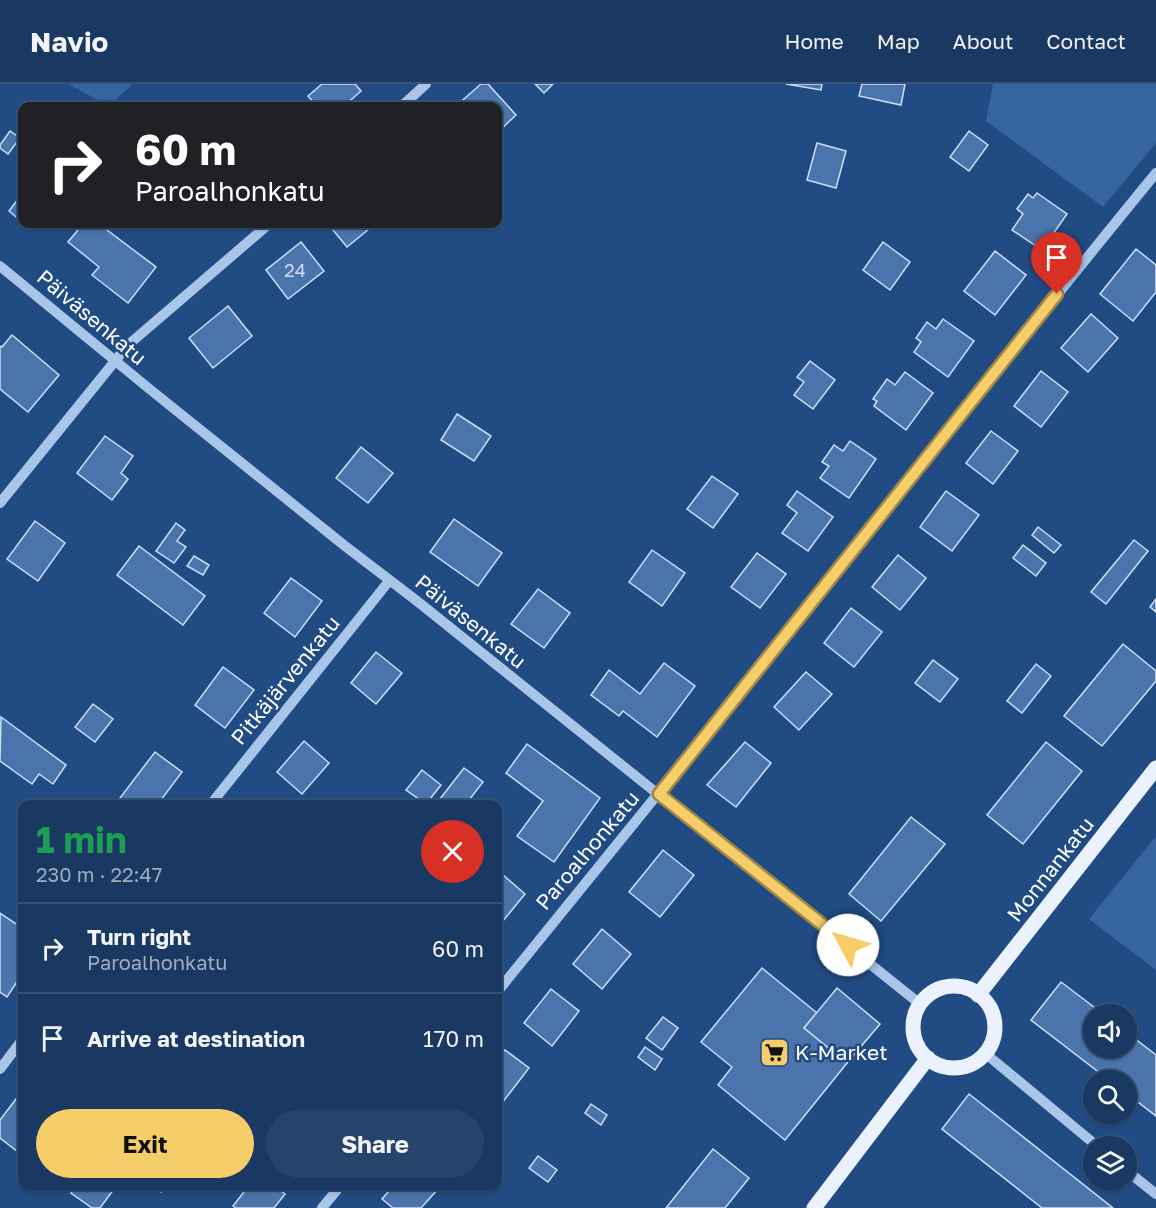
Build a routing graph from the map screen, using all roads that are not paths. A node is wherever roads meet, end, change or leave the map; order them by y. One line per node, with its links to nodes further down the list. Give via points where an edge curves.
1 (426, 84): 2 (street)
2 (406, 102)
3 (1156, 173): 10 (street, Paroalhonkatu)
4 (264, 228): 6 (street, via 128,345)
5 (0, 266): 6 (street, Päiväsenkatu)
6 (115, 361): 7 (street); 8 (street, Päiväsenkatu)
7 (0, 503)
8 (389, 581): 10 (street, Päiväsenkatu); 11 (street, Pitkäjärvenkatu)
9 (1156, 768): 13 (main road, Monnankatu)
10 (659, 794): 12 (street, Paroalhonkatu); 14 (street, Päiväsenkatu)
11 (214, 800)
12 (502, 986)
13 (978, 995): 14 (main road, via 959,986 941,989); 16 (main road, via 987,1003 995,1028)
14 (920, 1004): 17 (main road, via 914,1018 914,1033 918,1047)
15 (18, 1045): 18 (street)
16 (986, 1054): 17 (main road, via 965,1067 951,1068); 19 (street)
17 (928, 1058): 24 (main road)
18 (0, 1069)
19 (1085, 1136)
20 (1137, 1179): 22 (street)
21 (336, 1190): 23 (street)
22 (1156, 1194)
23 (322, 1208)
24 (814, 1208)

